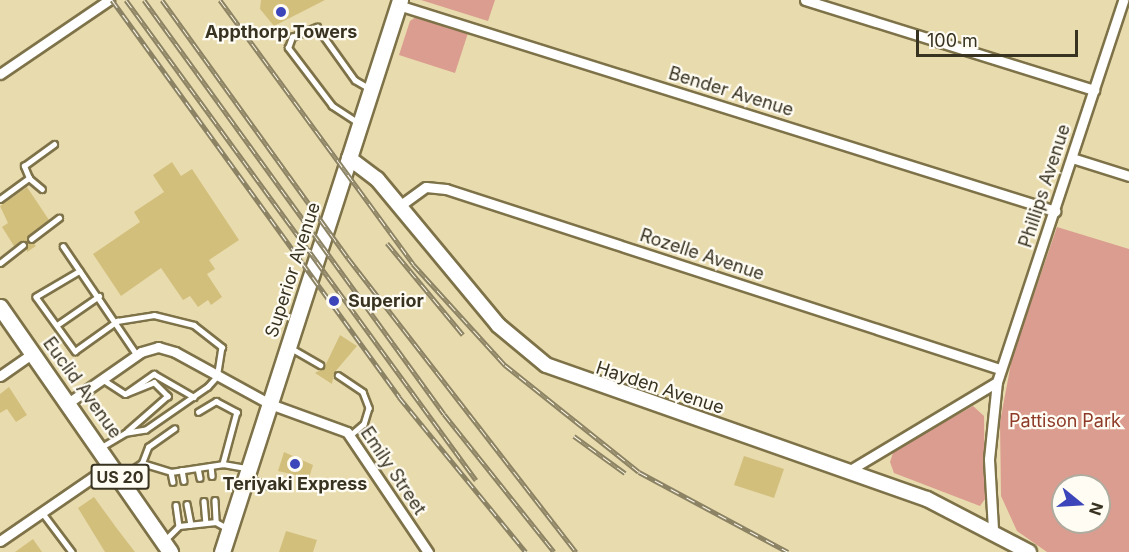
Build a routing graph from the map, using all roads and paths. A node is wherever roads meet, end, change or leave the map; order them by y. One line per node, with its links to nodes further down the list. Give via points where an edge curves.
1 (109, 0): 5 (street)
2 (805, 0): 7 (street)
3 (1123, 0): 7 (street, Phillips Avenue)
4 (399, 3): 6 (main road, Superior Avenue); 17 (street, Bender Avenue)
5 (0, 74)
6 (371, 89): 8 (main road, Superior Avenue); 8 (lane, via 355,80 317,27 292,37 288,48 332,106)
7 (1094, 90): 11 (street, Phillips Avenue)
8 (360, 124): 10 (main road, Superior Avenue)
9 (54, 144): 13 (lane, via 24,165)
10 (349, 158): 16 (street, Hayden Avenue, via 370,171); 28 (main road, Superior Avenue)
11 (1072, 158): 12 (street); 17 (street, Phillips Avenue)
12 (1129, 176)
13 (29, 178): 14 (lane); 15 (lane)
14 (42, 189)
15 (0, 199)
16 (398, 207): 32 (street, Rozelle Avenue, via 426,187 446,189); 53 (street, Hayden Avenue, via 498,325 546,364)
17 (1054, 211): 32 (street, Phillips Avenue)
18 (59, 218): 19 (lane)
19 (31, 239)
20 (23, 245): 22 (lane)
21 (63, 246): 23 (lane)
22 (0, 263)
23 (80, 271): 24 (lane); 27 (lane, via 36,297)
24 (99, 296): 26 (lane); 27 (lane)
25 (0, 307): 29 (main road, Euclid Avenue / US 20)
26 (117, 321): 27 (lane, via 75,351); 30 (lane); 35 (lane, via 154,315 194,325 222,347)
27 (57, 325)
28 (288, 347): 31 (lane); 41 (main road, Superior Avenue)
29 (33, 353): 34 (street); 40 (main road, Euclid Avenue / US 20)
30 (137, 355): 35 (street, Emily Street, via 159,347); 36 (street)
31 (320, 365)
32 (1000, 369): 37 (street, Phillips Avenue)
33 (338, 375): 45 (lane, via 363,392 369,408 364,424)
34 (0, 376)
35 (218, 376): 39 (lane); 41 (street, Emily Street)
36 (102, 379): 38 (lane); 40 (street)
37 (997, 382): 53 (street); 71 (street, Phillips Avenue, via 989,438)
38 (125, 394): 39 (lane, via 154,374); 44 (lane, via 154,382 168,396)
39 (194, 397): 44 (lane, via 146,430)
40 (68, 402): 46 (main road, Euclid Avenue / US 20)
41 (270, 404): 45 (street, Emily Street, via 343,429); 55 (main road, Superior Avenue)
42 (198, 412): 49 (lane, via 216,400 237,412)
43 (174, 429): 47 (lane, via 148,447)
44 (126, 433): 46 (lane)
45 (350, 436): 76 (street, Emily Street)
46 (101, 448): 48 (main road, Euclid Avenue / US 20)
47 (142, 462): 54 (lane); 57 (lane)
48 (112, 464): 57 (main road, Euclid Avenue / US 20); 66 (street)
49 (223, 464): 50 (lane); 55 (lane)
50 (211, 466): 51 (lane); 56 (lane)
51 (198, 468): 52 (lane); 58 (lane)
52 (182, 470): 54 (lane); 59 (lane)
53 (850, 470): 71 (street, Hayden Avenue)
54 (171, 472): 60 (lane)
55 (247, 473): 61 (lane); 70 (main road, Superior Avenue)
56 (212, 476)
57 (121, 477): 73 (main road, Euclid Avenue / US 20)
58 (200, 478)
59 (184, 481)
60 (173, 482)
61 (269, 486)
62 (215, 500): 70 (lane)
63 (204, 501): 67 (lane)
64 (187, 504): 68 (lane)
65 (176, 505): 69 (lane)
66 (42, 512): 72 (street); 74 (lane)
67 (206, 522): 68 (lane); 70 (lane)
68 (190, 525): 69 (lane)
69 (179, 526): 73 (lane)
70 (223, 526): 75 (main road, Superior Avenue)
71 (993, 529): 77 (street, Hayden Avenue)
72 (0, 541)
73 (167, 547)
74 (72, 552)
75 (222, 552)
76 (428, 552)
77 (1029, 552)

